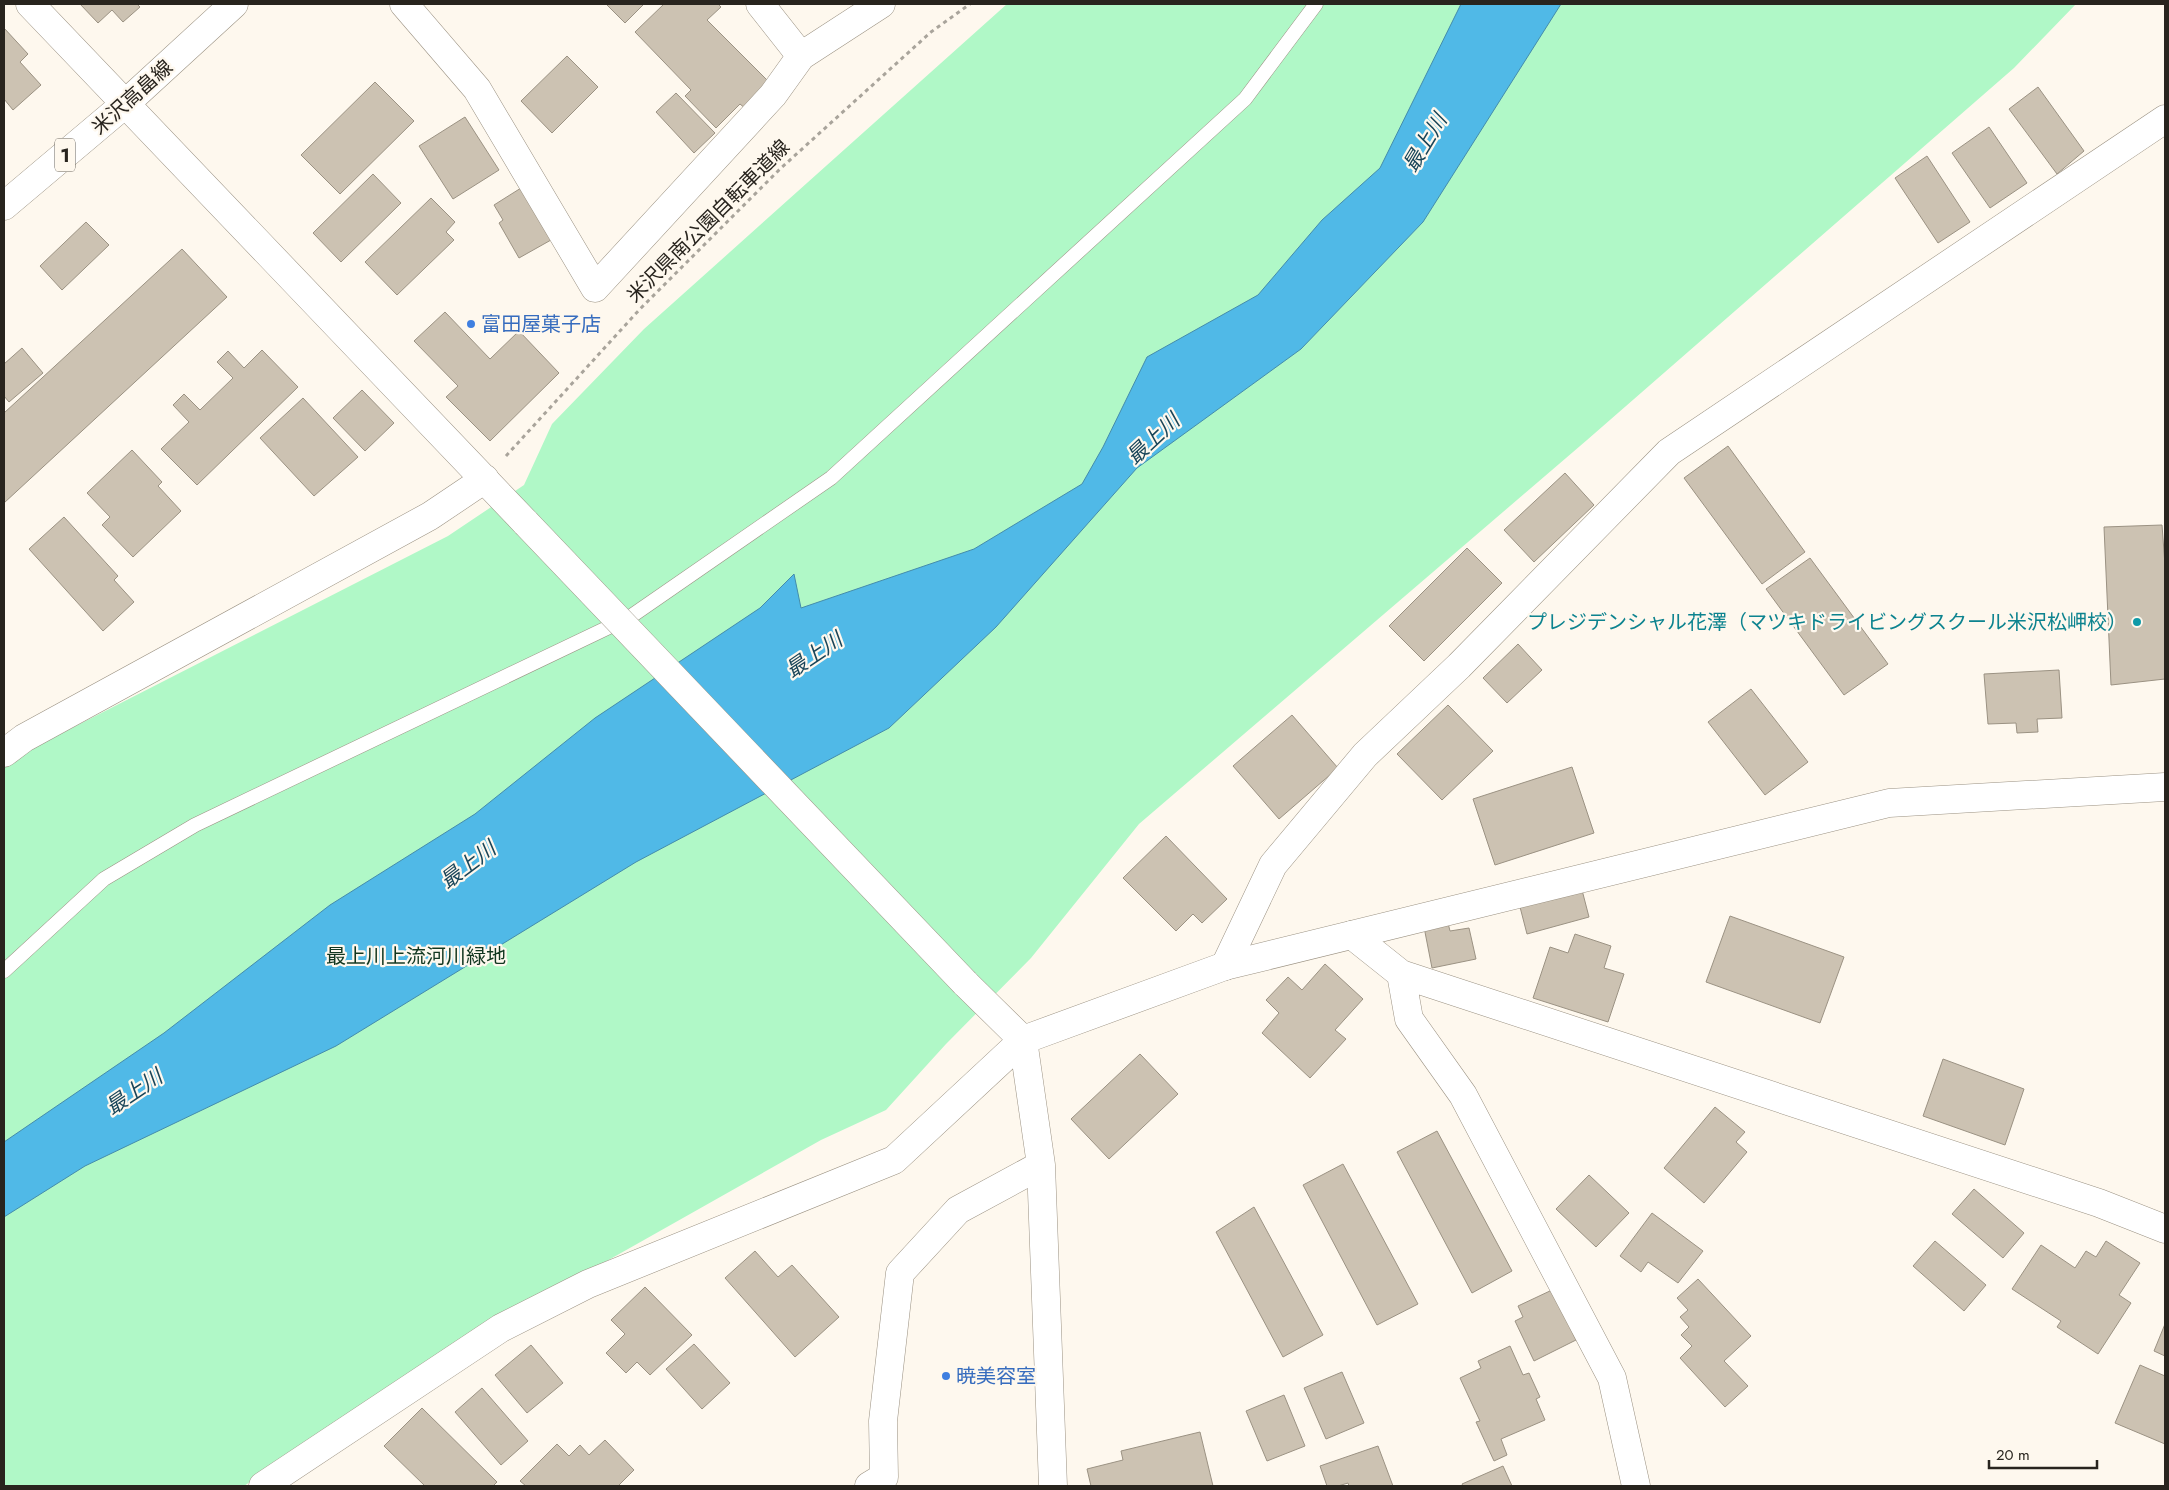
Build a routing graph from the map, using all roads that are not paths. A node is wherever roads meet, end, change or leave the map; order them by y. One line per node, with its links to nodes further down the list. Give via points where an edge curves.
1 (30, 4): 8 (street)
2 (234, 4): 8 (street, 米沢高畠線 / 1)
3 (404, 4): 7 (street, via 478,89 595,288 773,95)
4 (760, 4): 7 (street)
5 (881, 4): 7 (street)
6 (1316, 4): 16 (lane, via 1245,99 831,478 630,617 195,825 104,879)
7 (801, 56)
8 (126, 104): 10 (street, 米沢高畠線 / 1); 11 (street)
9 (2165, 119): 15 (street, via 1670,452 1459,666 1365,754 1273,865)
10 (4, 206)
11 (485, 479): 12 (street, via 430,516 24,738); 18 (street, bridge)
12 (4, 753)
13 (2165, 787): 14 (street, via 1889,802)
14 (1352, 935): 15 (street); 17 (street)
15 (1225, 966): 18 (street)
16 (4, 971)
17 (1401, 974): 20 (street, via 2099,1203); 24 (street, via 1408,1019 1463,1095 1612,1378)
18 (1023, 1040): 19 (street); 21 (street, via 894,1160 588,1284 501,1328)
19 (1041, 1165): 22 (street, via 958,1210 900,1273 883,1421 884,1476); 23 (street)
20 (2165, 1229)
21 (264, 1486)
22 (869, 1486)
23 (1052, 1486)
24 (1636, 1486)

